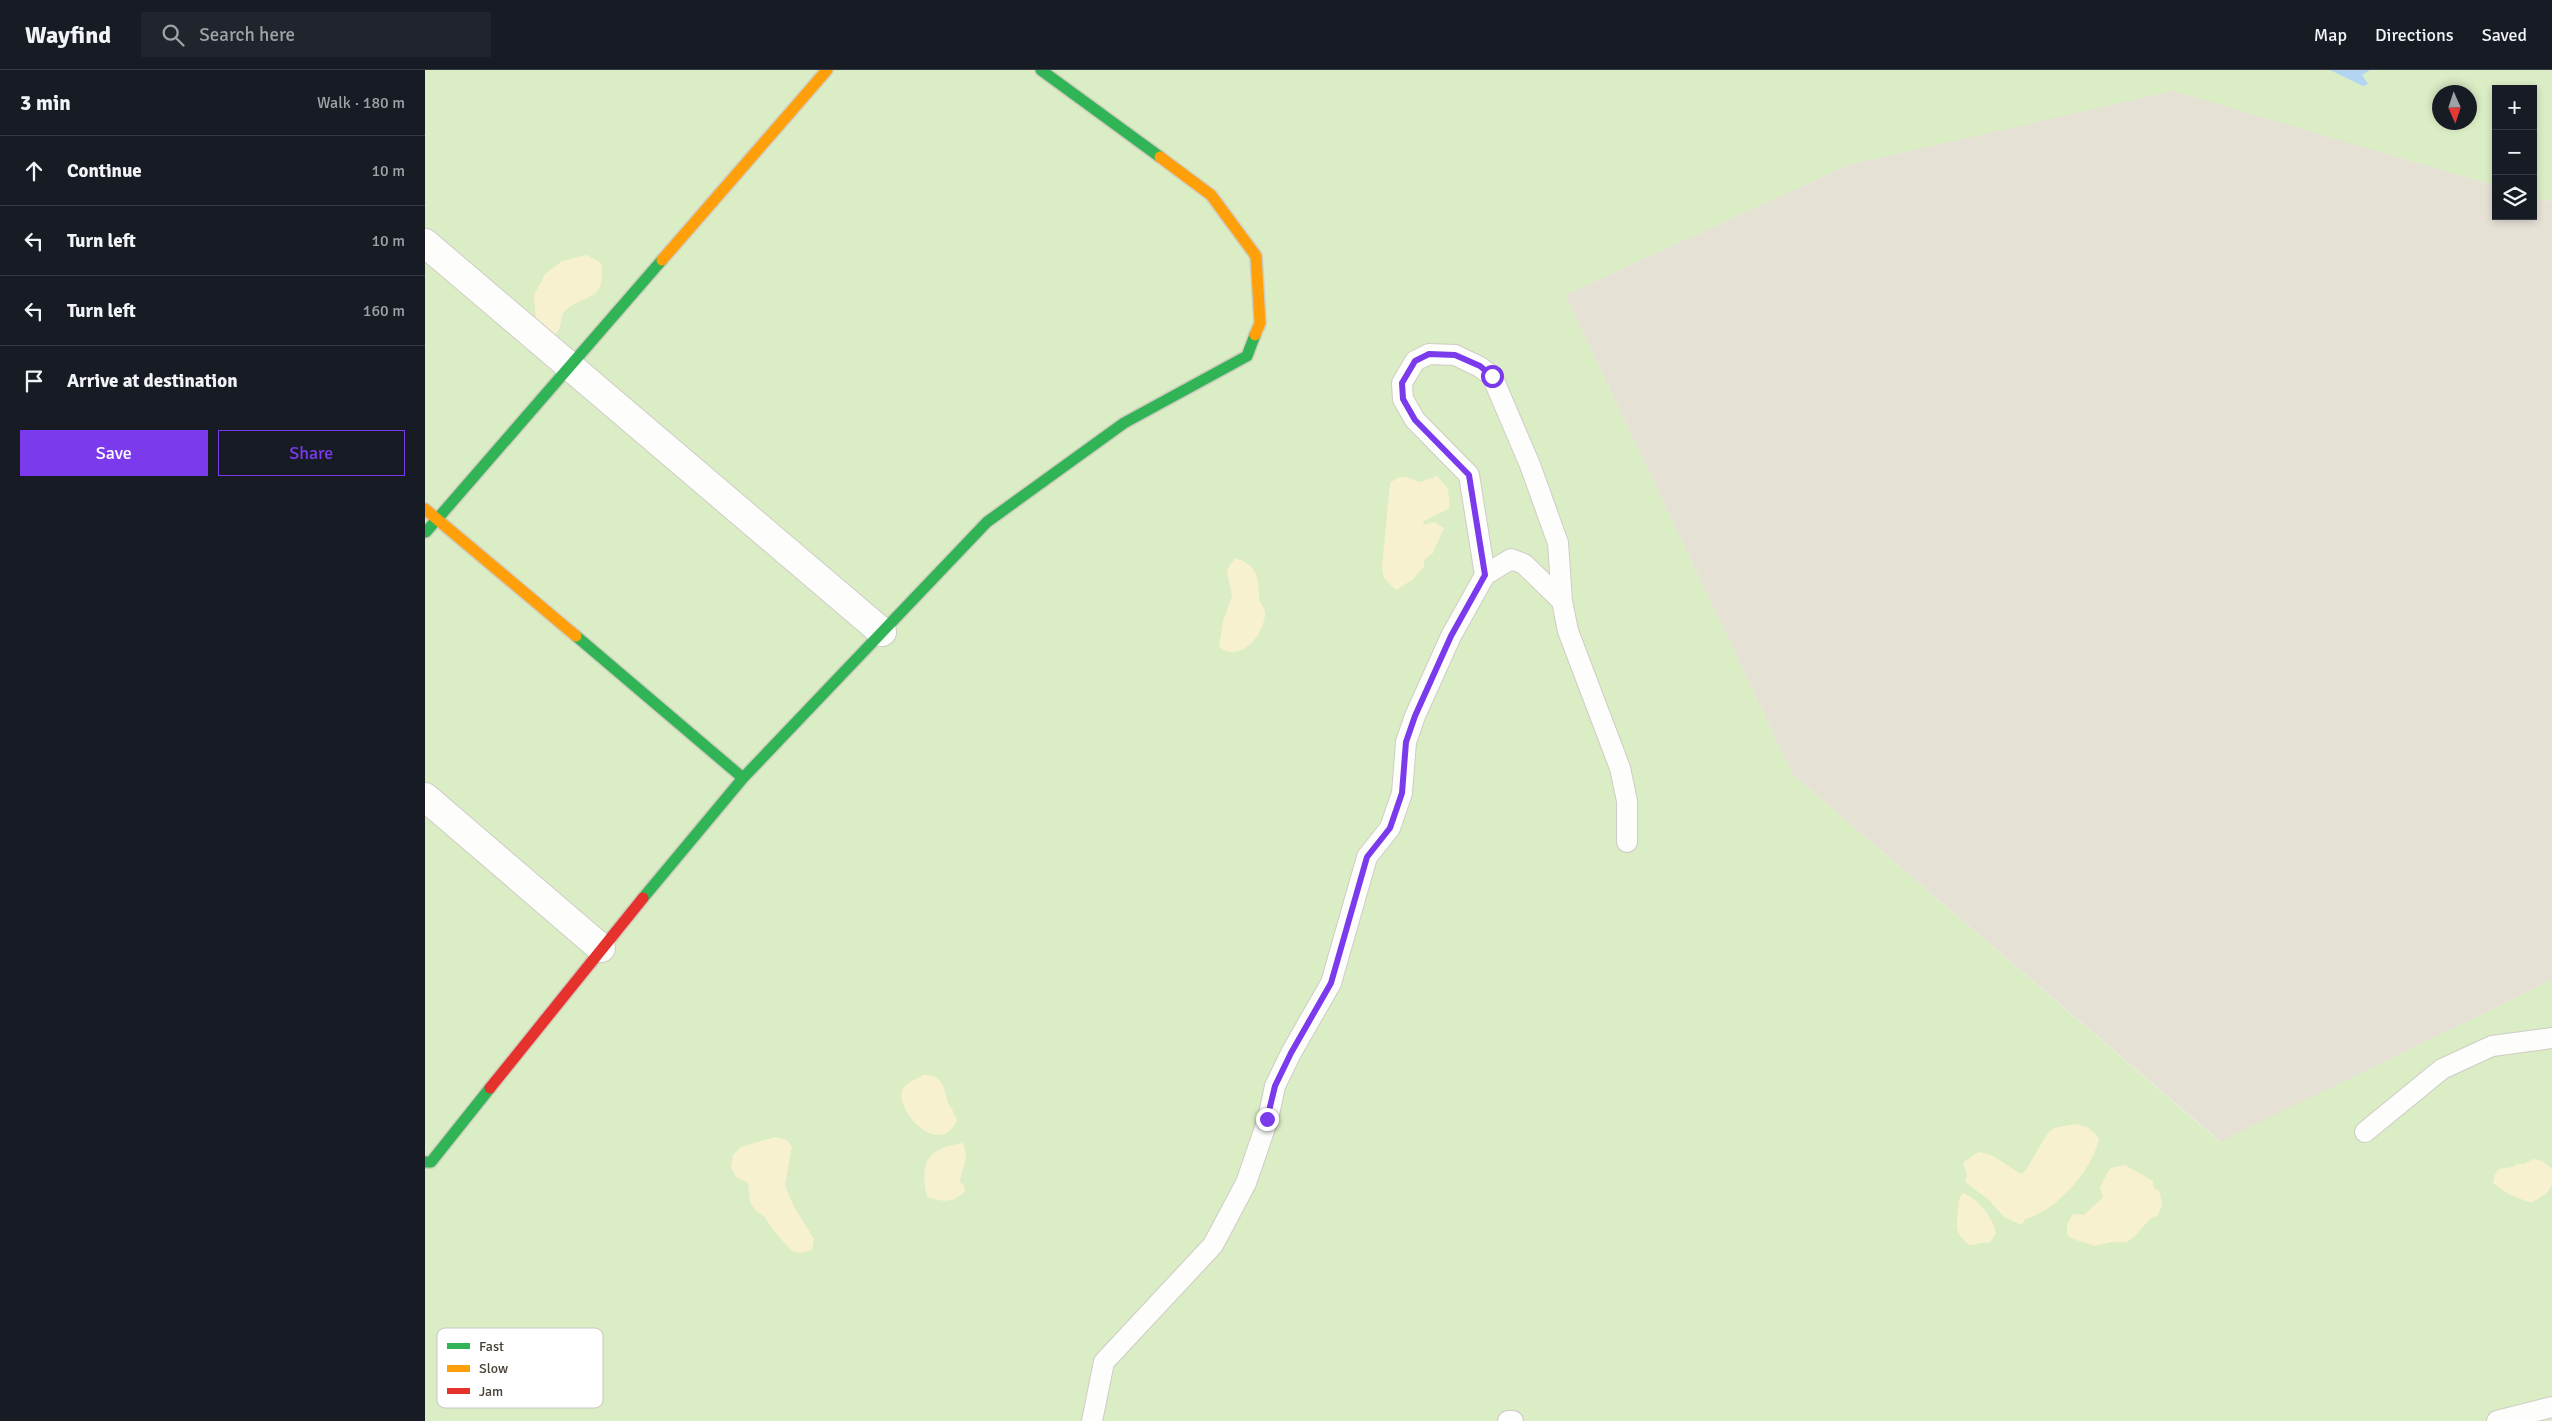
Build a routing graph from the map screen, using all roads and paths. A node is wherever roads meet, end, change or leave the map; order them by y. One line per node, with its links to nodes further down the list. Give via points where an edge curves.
1 (827, 70): 4 (street)
2 (1041, 70): 10 (street, via 1211,195 1256,256 1260,323 1247,356 1124,423 987,522)
3 (425, 243): 4 (street)
4 (569, 366): 6 (street); 10 (street)
5 (425, 509): 6 (street)
6 (437, 519): 7 (street); 11 (street)
7 (425, 533)
8 (1485, 575): 9 (lane, via 1511,559 1524,564); 9 (lane, via 1469,475 1415,420 1403,399 1402,383 1407,371 1415,361 1429,354 1455,355 1480,366 1492,376 1559,543); 19 (lane, via 1451,636 1415,716 1406,742 1402,793 1390,828 1367,857 1331,983 1275,1086 1247,1183 1213,1245 1104,1362)
9 (1562, 601): 13 (lane, via 1568,631 1620,768 1627,800)
10 (881, 632): 11 (street)
11 (743, 778): 14 (street)
12 (425, 797): 14 (street)
13 (1627, 842)
14 (601, 948): 17 (street, via 431,1162)
15 (2552, 1038): 16 (lane, via 2492,1046 2442,1069)
16 (2365, 1132)
17 (425, 1162)
18 (2552, 1407): 22 (lane)
19 (1092, 1421)
20 (1508, 1421): 21 (lane)
21 (1513, 1421)
22 (2497, 1421)

